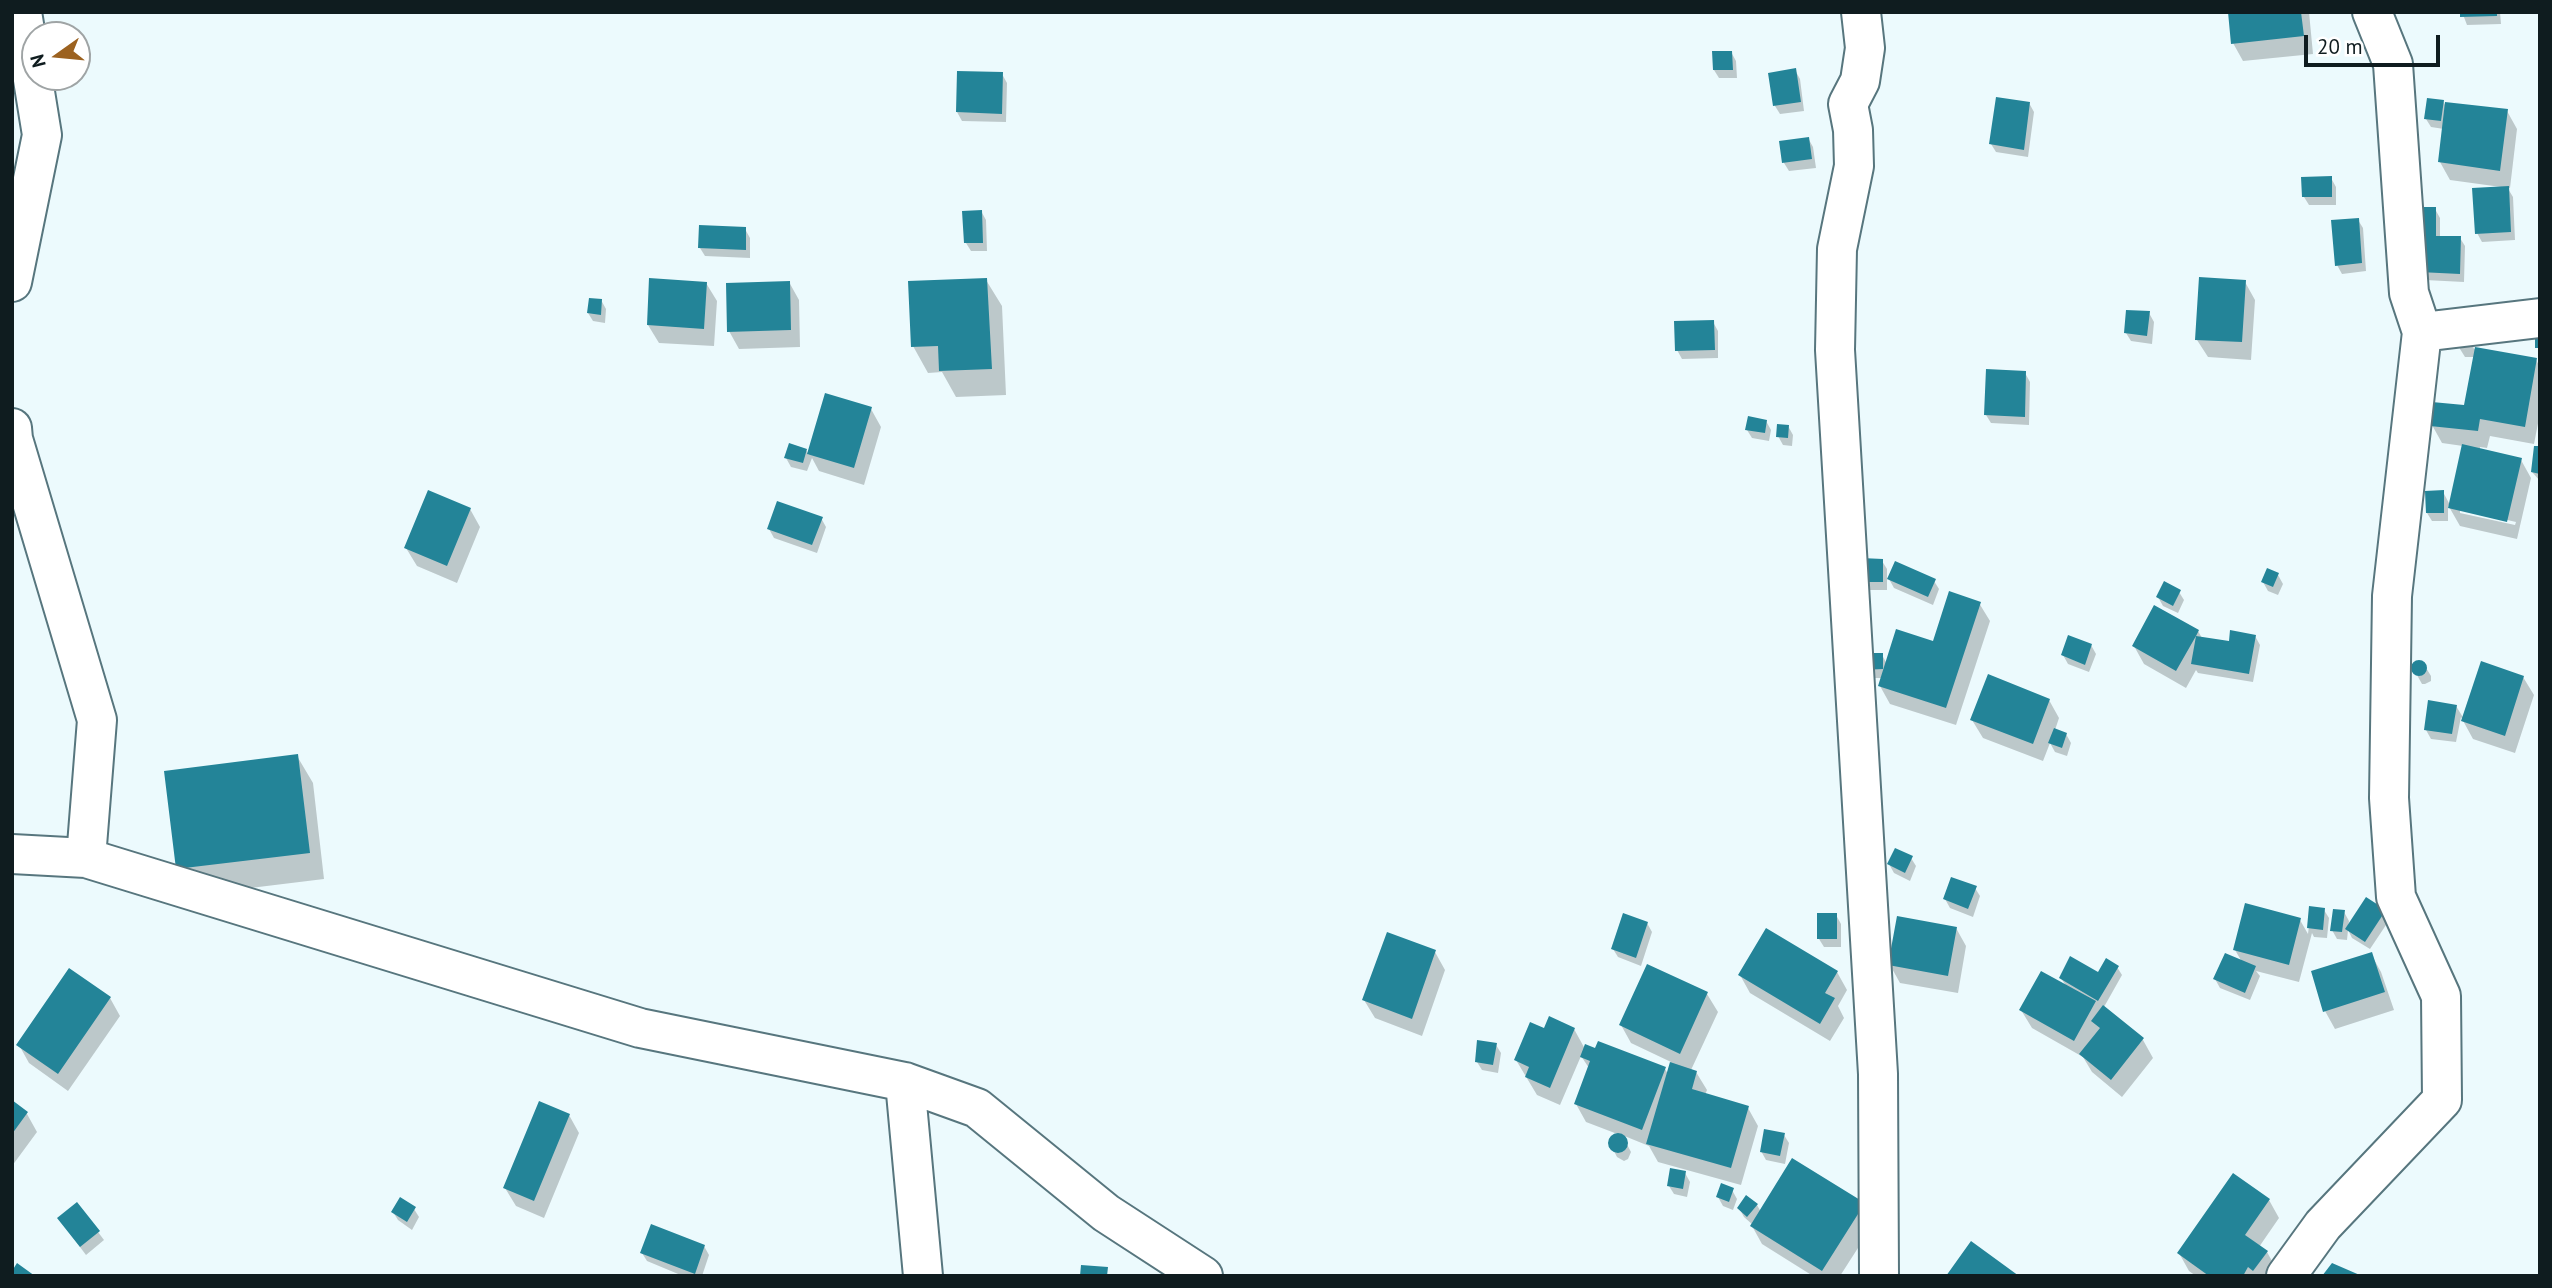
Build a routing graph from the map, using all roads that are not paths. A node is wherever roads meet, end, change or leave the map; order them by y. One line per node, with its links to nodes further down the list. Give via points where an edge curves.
1 (22, 12): 4 (street, via 42,135)
2 (1861, 12): 13 (street, via 1865,48 1860,81 1848,104 1854,166 1837,249 1835,350 1878,1074)
3 (2372, 12): 6 (street, via 2393,64 2409,293)
4 (12, 282)
5 (2540, 318): 6 (street)
6 (2422, 332): 14 (street, via 2392,596 2389,798 2396,897 2441,996 2442,1100 2323,1226)
7 (12, 428): 9 (street, via 97,720)
8 (12, 854): 9 (street)
9 (86, 858): 10 (street, via 640,1028)
10 (905, 1082): 11 (street); 12 (street, via 977,1108 1107,1213)
11 (923, 1276)
12 (1203, 1276)
13 (1879, 1276)
14 (2286, 1276)

